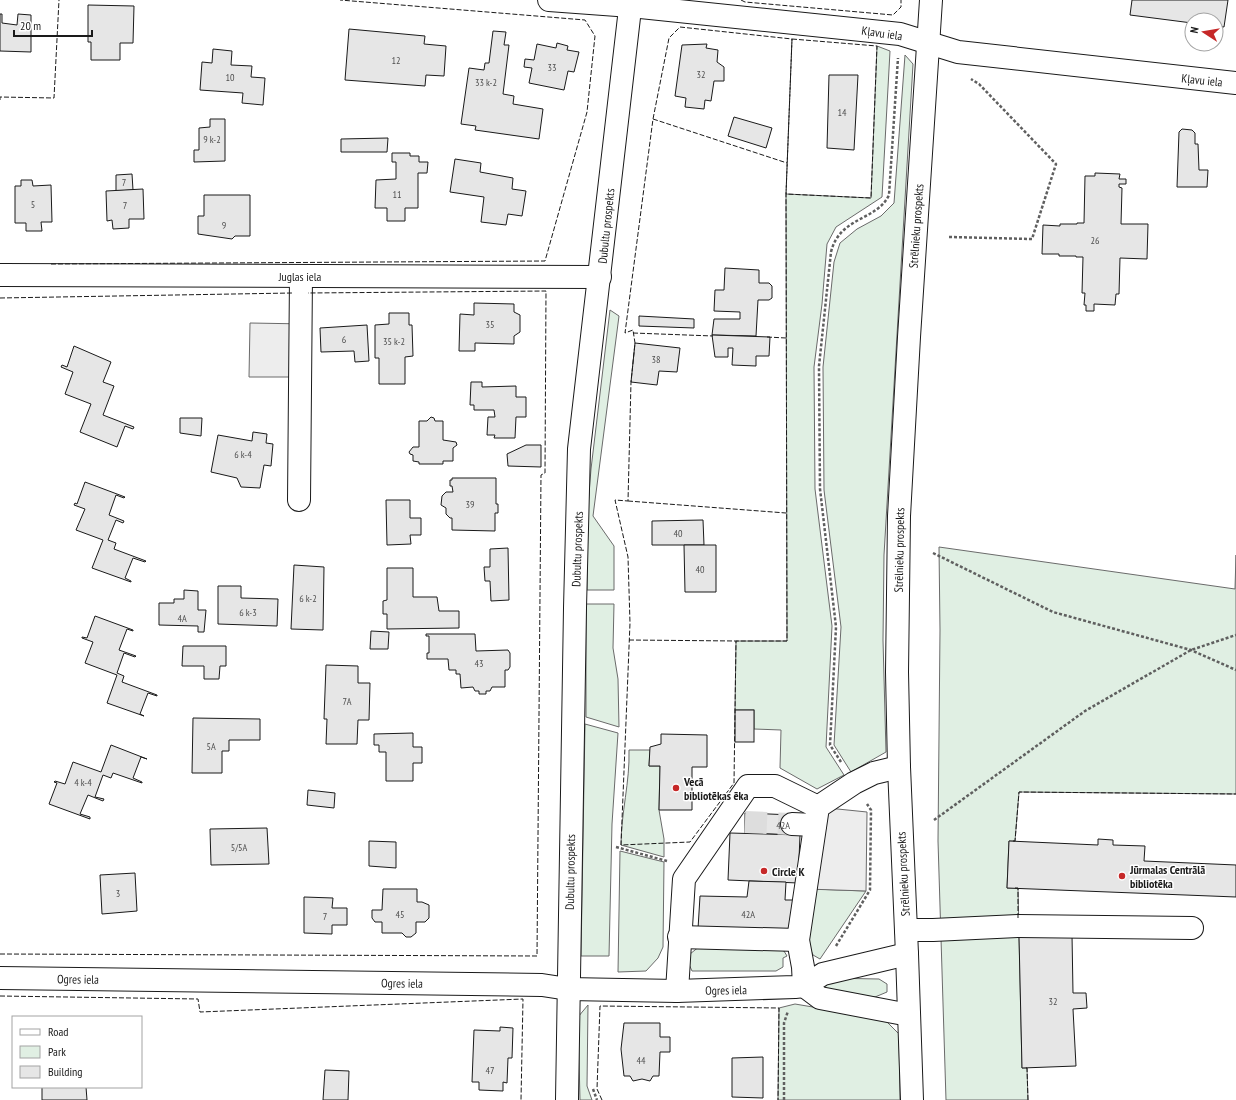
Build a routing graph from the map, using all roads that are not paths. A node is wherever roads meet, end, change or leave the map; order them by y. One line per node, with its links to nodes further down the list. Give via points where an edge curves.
1 (549, 0): 3 (street, Kļavu iela)
2 (931, 0): 4 (street, Strēlnieku prospekts)
3 (631, 3): 4 (street, Kļavu iela, via 900,34); 8 (street, Dubultu prospekts)
4 (928, 43): 5 (street, Kļavu iela, via 958,52); 10 (street, Strēlnieku prospekts, via 900,516 897,672)
5 (1236, 83)
6 (0, 275): 7 (street, Juglas iela)
7 (301, 276): 8 (street, Juglas iela); 9 (street)
8 (600, 277): 22 (street, Dubultu prospekts, via 579,449)
9 (299, 500)
10 (899, 768): 11 (street, via 874,773 854,783); 16 (street, Strēlnieku prospekts)
11 (817, 816): 12 (street, via 775,786 748,786); 14 (street); 18 (street)
12 (723, 821): 13 (street); 17 (street, via 684,879)
13 (745, 822)
14 (792, 824)
15 (1192, 928): 16 (street, via 1018,926)
16 (906, 930): 19 (street, Strēlnieku prospekts)
17 (679, 936): 18 (street); 23 (street)
18 (798, 940): 21 (street, via 803,967)
19 (907, 954): 21 (street, via 823,974); 24 (street, Strēlnieku prospekts)
20 (0, 978): 22 (street, Ogres iela, via 542,985)
21 (799, 987): 23 (street, Ogres iela); 24 (street, via 820,998)
22 (568, 989): 23 (street, Ogres iela); 25 (street, Dubultu prospekts)
23 (677, 991)
24 (909, 1015): 26 (street, Strēlnieku prospekts)
25 (567, 1100)
26 (912, 1100)

